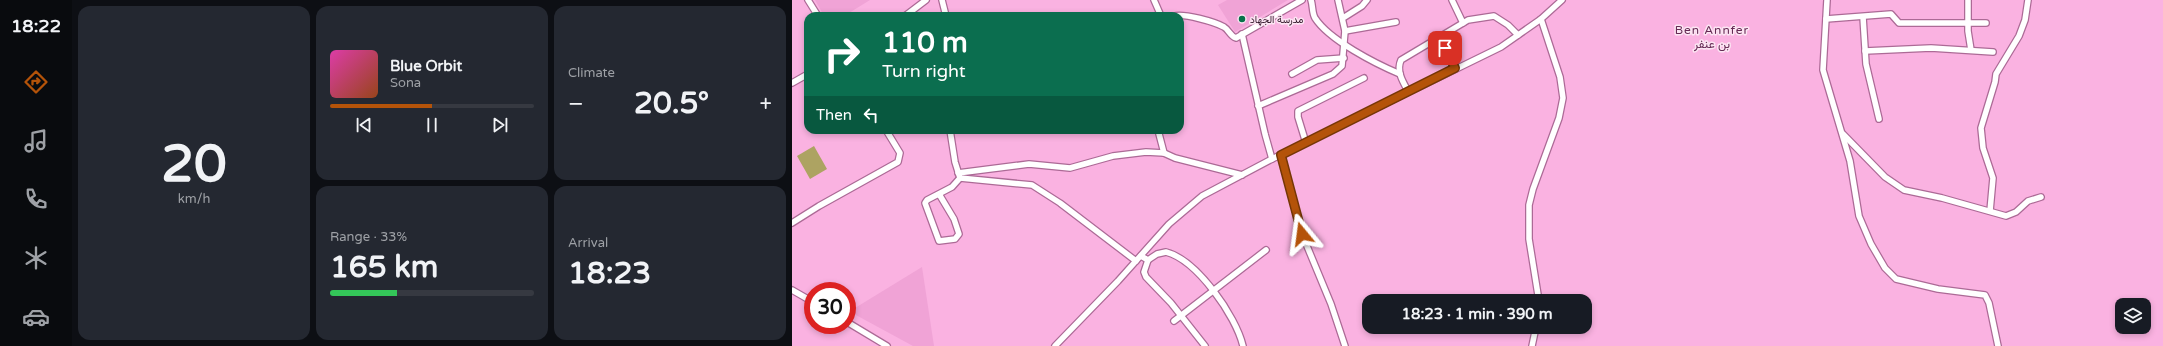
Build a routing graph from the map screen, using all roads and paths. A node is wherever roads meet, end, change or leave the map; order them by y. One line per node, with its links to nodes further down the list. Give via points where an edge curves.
1 (808, 0): 14 (street)
2 (926, 0): 15 (street)
3 (942, 0): 16 (street)
4 (1154, 0): 17 (street)
5 (1302, 0): 28 (street)
6 (1311, 0): 31 (street, via 1314,16 1321,26)
7 (1338, 0): 20 (street)
8 (1367, 0): 20 (street)
9 (1452, 0): 25 (street)
10 (1562, 0): 21 (street)
11 (1827, 0): 22 (street)
12 (1968, 0): 24 (street)
13 (2028, 0): 57 (street, via 2027,13 2019,36 1996,74 1981,128 1983,148 1993,178)
14 (816, 12)
15 (910, 12)
16 (945, 12)
17 (1159, 12)
18 (1184, 17): 28 (street, via 1225,28 1234,38)
19 (1863, 17): 22 (street); 24 (street, via 1891,14 1899,23); 33 (street)
20 (1343, 18): 27 (street)
21 (1541, 19): 29 (street); 65 (street, via 1560,77 1563,98 1559,118 1529,205 1528,239)
22 (1826, 19): 45 (street, via 1823,70)
23 (1396, 22): 27 (street)
24 (1968, 22): 26 (street); 32 (street)
25 (1463, 23): 29 (street, via 1494,16); 30 (street)
26 (1986, 23)
27 (1345, 31): 31 (street)
28 (1242, 34): 43 (street)
29 (1518, 35): 36 (street, via 1501,47)
30 (1439, 38): 36 (street); 38 (street, via 1401,60)
31 (1344, 45): 35 (street); 38 (street)
32 (1971, 50): 33 (street, via 1931,48); 34 (street)
33 (1865, 51): 44 (street, via 1871,93)
34 (1993, 52)
35 (1344, 58): 37 (street, via 1317,60); 43 (street, via 1342,66 1333,74)
36 (1455, 68): 42 (street)
37 (1292, 74)
38 (1400, 74): 42 (street)
39 (804, 76): 41 (street)
40 (1364, 78): 49 (street, via 1298,111)
41 (792, 83)
42 (1408, 91): 49 (street)
43 (1258, 106): 52 (street)
44 (1879, 119)
45 (1841, 132): 57 (street, via 1885,178 1904,190); 77 (street, via 1850,161 1859,216 1885,268 1891,276 1902,281 1985,295)
46 (888, 134): 58 (street, via 900,153 898,162)
47 (951, 134): 54 (street)
48 (1159, 134): 50 (street)
49 (1306, 143): 51 (street)
50 (1164, 153): 53 (street); 54 (street, via 1146,152 1113,156 1070,168 1029,164)
51 (1281, 155): 52 (street); 75 (street, via 1302,234)
52 (1272, 159): 53 (street)
53 (1242, 175): 60 (street, via 1186,208)
54 (959, 176): 55 (street, via 952,187); 62 (street, via 1032,186 1060,203)
55 (939, 194): 55 (street, via 927,200 924,205 939,241 954,239 958,234 954,219)
56 (2041, 197): 57 (street, via 2028,201 2010,215)
57 (1990, 211)
58 (792, 223)
59 (1266, 250): 64 (street)
60 (1141, 256): 61 (street); 62 (street)
61 (1148, 260): 64 (street, via 1162,253 1171,254 1188,265); 67 (street, via 1144,274)
62 (1136, 261): 72 (street)
63 (792, 290): 66 (street)
64 (1212, 290): 67 (street); 74 (street, via 1226,310)
65 (1538, 294)
66 (804, 297)
67 (1181, 315): 68 (street); 73 (street)
68 (1174, 321)
69 (856, 327): 71 (street)
70 (1535, 334): 76 (street)
71 (887, 346)
72 (1055, 346)
73 (1205, 346)
74 (1243, 346)
75 (1345, 346)
76 (1532, 346)
77 (1998, 346)

